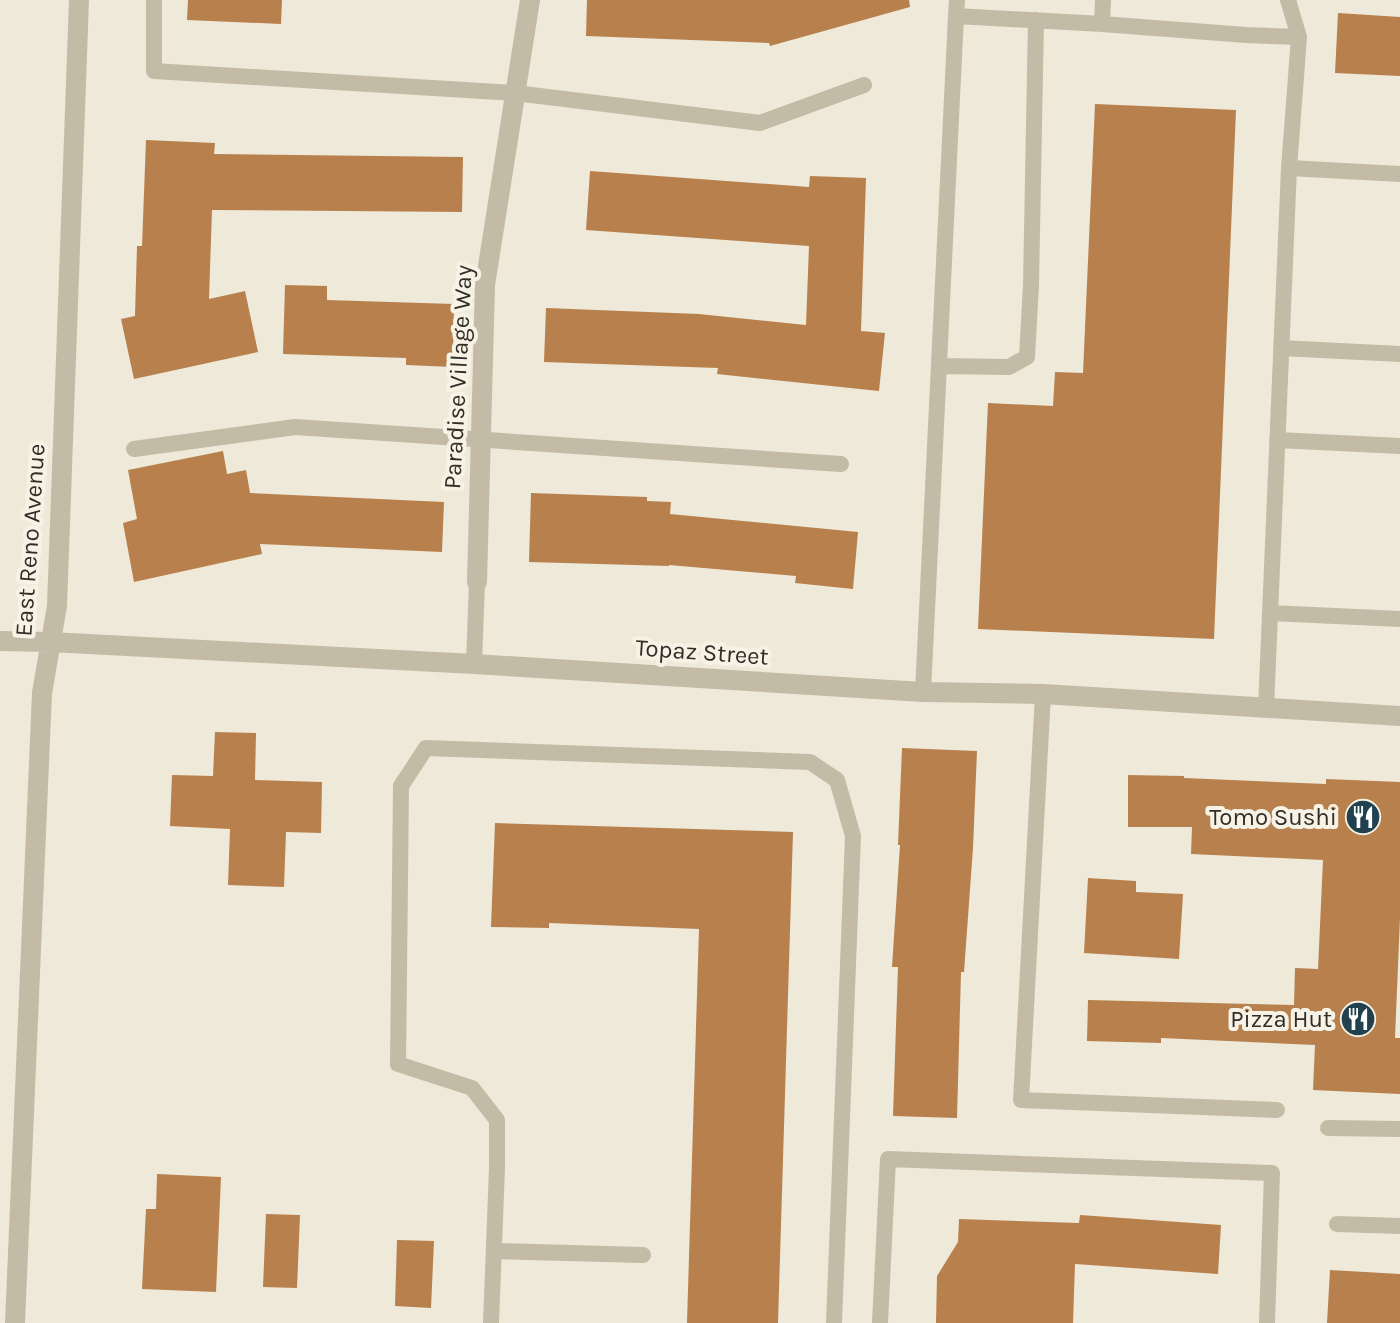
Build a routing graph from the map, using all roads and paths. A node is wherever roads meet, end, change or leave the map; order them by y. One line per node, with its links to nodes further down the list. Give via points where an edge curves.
1 (79, 0): 26 (street, East Reno Avenue, via 57,606)
2 (154, 0): 11 (lane, via 154,71)
3 (530, 0): 11 (street, Paradise Village Way)
4 (1103, 0): 8 (lane)
5 (1288, 0): 9 (lane)
6 (956, 8): 7 (lane); 16 (lane)
7 (1036, 20): 8 (lane); 16 (lane, via 1027,357 1009,367)
8 (1102, 24): 9 (lane)
9 (1299, 37): 12 (lane)
10 (864, 85): 11 (lane, via 760,123)
11 (515, 93): 17 (street, Paradise Village Way, via 485,285)
12 (1289, 168): 13 (lane); 14 (lane)
13 (1400, 174)
14 (1281, 348): 15 (lane); 18 (lane)
15 (1400, 354)
16 (939, 366): 28 (lane)
17 (480, 440): 20 (lane, via 295,427); 21 (lane); 22 (street, Paradise Village Way)
18 (1277, 440): 19 (lane); 23 (lane)
19 (1400, 446)
20 (134, 449)
21 (841, 464)
22 (477, 582): 27 (lane, Paradise Village Way)
23 (1270, 613): 24 (lane); 30 (lane)
24 (1400, 619)
25 (0, 641): 26 (street, Topaz Street)
26 (50, 642): 27 (street, Topaz Street); 39 (street, East Reno Avenue, via 42,693)
27 (474, 664): 28 (street, Topaz Street)
28 (923, 692): 29 (street, Topaz Street)
29 (1043, 694): 30 (street, Topaz Street); 32 (lane, via 1021,1100)
30 (1266, 708): 31 (street, Topaz Street)
31 (1400, 716)
32 (1277, 1110)
33 (1328, 1128): 34 (lane)
34 (1400, 1129)
35 (1337, 1224): 36 (lane)
36 (1400, 1226)
37 (494, 1251): 38 (lane); 40 (lane); 41 (lane, via 497,1120 472,1088 398,1064 401,786 426,748 810,762 837,780 853,836)
38 (643, 1255)
39 (15, 1323)
40 (491, 1323)
41 (834, 1323)
42 (880, 1323): 43 (lane, via 888,1159 1272,1173)
43 (1267, 1323)

